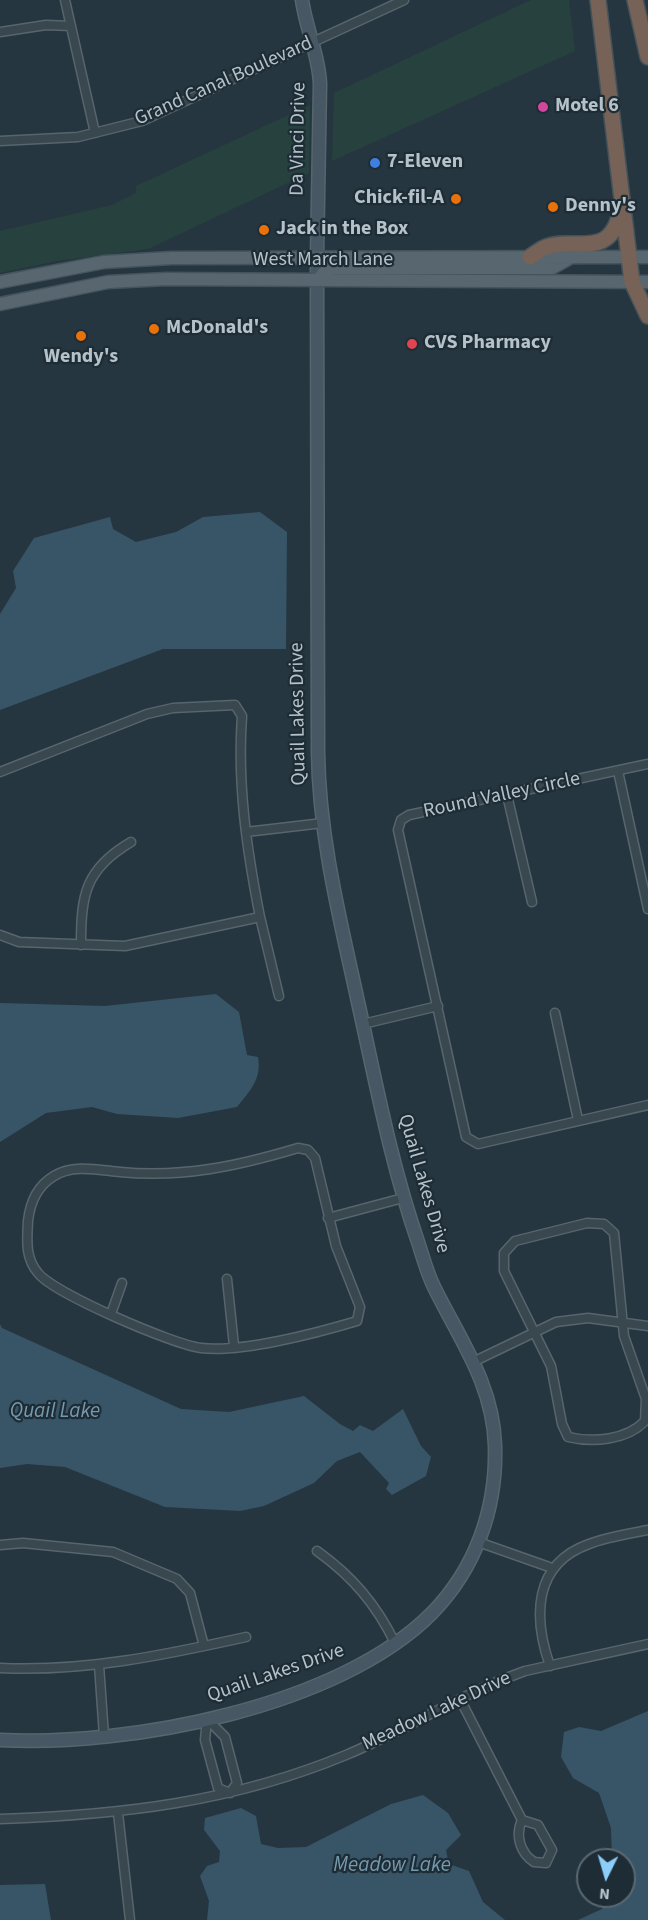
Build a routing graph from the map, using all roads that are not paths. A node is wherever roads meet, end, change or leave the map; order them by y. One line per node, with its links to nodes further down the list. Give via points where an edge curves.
1 (65, 0): 6 (street)
2 (302, 0): 8 (main road, Da Vinci Drive)
3 (404, 0): 8 (street, Grand Canal Boulevard)
4 (598, 0): 12 (highway)
5 (635, 0): 9 (highway)
6 (70, 26): 7 (street, via 46,25); 10 (street)
7 (0, 32)
8 (312, 44): 10 (street, Grand Canal Boulevard, via 165,112); 13 (main road, Da Vinci Drive, via 320,84)
9 (646, 50)
10 (95, 133): 11 (street, Grand Canal Boulevard)
11 (0, 141)
12 (621, 206): 15 (highway); 17 (highway, via 616,224 599,242 547,246)
13 (317, 256): 17 (main road, West March Lane); 18 (main road, Da Vinci Drive); 19 (main road, West March Lane, via 104,262)
14 (573, 256): 15 (main road, West March Lane); 17 (main road, West March Lane); 18 (main road, via 552,268 332,268)
15 (628, 256): 16 (main road, West March Lane); 20 (highway)
16 (648, 256)
17 (530, 257)
18 (318, 280): 20 (main road, West March Lane); 21 (main road, West March Lane, via 108,282); 27 (main road, Quail Lakes Drive, via 318,752)
19 (0, 282)
20 (640, 282): 22 (highway)
21 (0, 304)
22 (648, 316)
23 (648, 764): 24 (street, Round Valley Circle)
24 (618, 771): 26 (street, Round Valley Circle); 30 (street)
25 (0, 772): 28 (street, via 147,714 230,704 242,716 241,776)
26 (507, 795): 31 (street); 37 (street, Round Valley Circle, via 409,815 399,823)
27 (323, 823): 28 (street); 39 (main road, Quail Lakes Drive)
28 (246, 832): 33 (street)
29 (131, 842): 35 (street, via 106,858 90,879 83,904)
30 (645, 878): 32 (street)
31 (532, 902)
32 (648, 909)
33 (260, 917): 35 (street, via 152,942); 36 (street)
34 (0, 934): 35 (street, via 19,942)
35 (81, 945)
36 (279, 996)
37 (438, 1006): 39 (street); 41 (street, Round Valley Circle, via 464,1130 470,1141 478,1144)
38 (555, 1013): 41 (street)
39 (363, 1024): 42 (main road, Quail Lakes Drive)
40 (648, 1105): 41 (street, Round Valley Circle)
41 (578, 1120)
42 (403, 1198): 43 (street); 51 (main road, Quail Lakes Drive, via 433,1284)
43 (328, 1218): 46 (street, via 315,1158 302,1148 185,1174 77,1169 59,1173 40,1188 31,1205 27,1246 32,1264 51,1285); 50 (street, via 360,1307 359,1319 341,1326)
44 (226, 1279): 50 (street)
45 (122, 1283): 46 (street)
46 (111, 1314): 50 (street, via 185,1345 210,1349)
47 (622, 1324): 48 (street); 49 (street, via 588,1318 556,1322); 49 (street, via 646,1400 645,1421 636,1431 585,1441 568,1437 562,1424 551,1366); 49 (street, via 614,1233 604,1224 587,1223 515,1241 504,1253 504,1271)
48 (648, 1326)
49 (535, 1331): 51 (street)
50 (234, 1346)
51 (475, 1361): 53 (main road, Quail Lakes Drive, via 487,1391 495,1443 494,1482)
52 (648, 1530): 56 (street, via 591,1543)
53 (481, 1543): 56 (street); 58 (main road, Quail Lakes Drive, via 448,1596 430,1616)
54 (0, 1545): 60 (street, via 23,1543 113,1552 177,1579 190,1593)
55 (317, 1551): 58 (street, via 362,1590 383,1618)
56 (552, 1568): 62 (street, via 538,1615)
57 (246, 1637): 60 (street)
58 (395, 1643): 65 (main road, Quail Lakes Drive, via 373,1658 309,1687)
59 (648, 1644): 62 (street, Meadow Lake Drive)
60 (204, 1646): 61 (street)
61 (99, 1665): 63 (street); 66 (street)
62 (550, 1666): 64 (street, Meadow Lake Drive, via 501,1680)
63 (0, 1668)
64 (460, 1699): 68 (street, Meadow Lake Drive, via 345,1756); 71 (street)
65 (207, 1719): 66 (main road, Quail Lakes Drive); 68 (street, via 225,1737 237,1783); 68 (street, via 205,1740 218,1788)
66 (104, 1736): 67 (main road, Quail Lakes Drive)
67 (0, 1740)
68 (231, 1793): 69 (street, Meadow Lake Drive)
69 (118, 1813): 70 (street, Meadow Lake Drive); 72 (street)
70 (0, 1819)
71 (522, 1820): 71 (street, via 518,1836 522,1848 534,1862 546,1863 552,1855 547,1841 534,1821)
72 (130, 1920)

